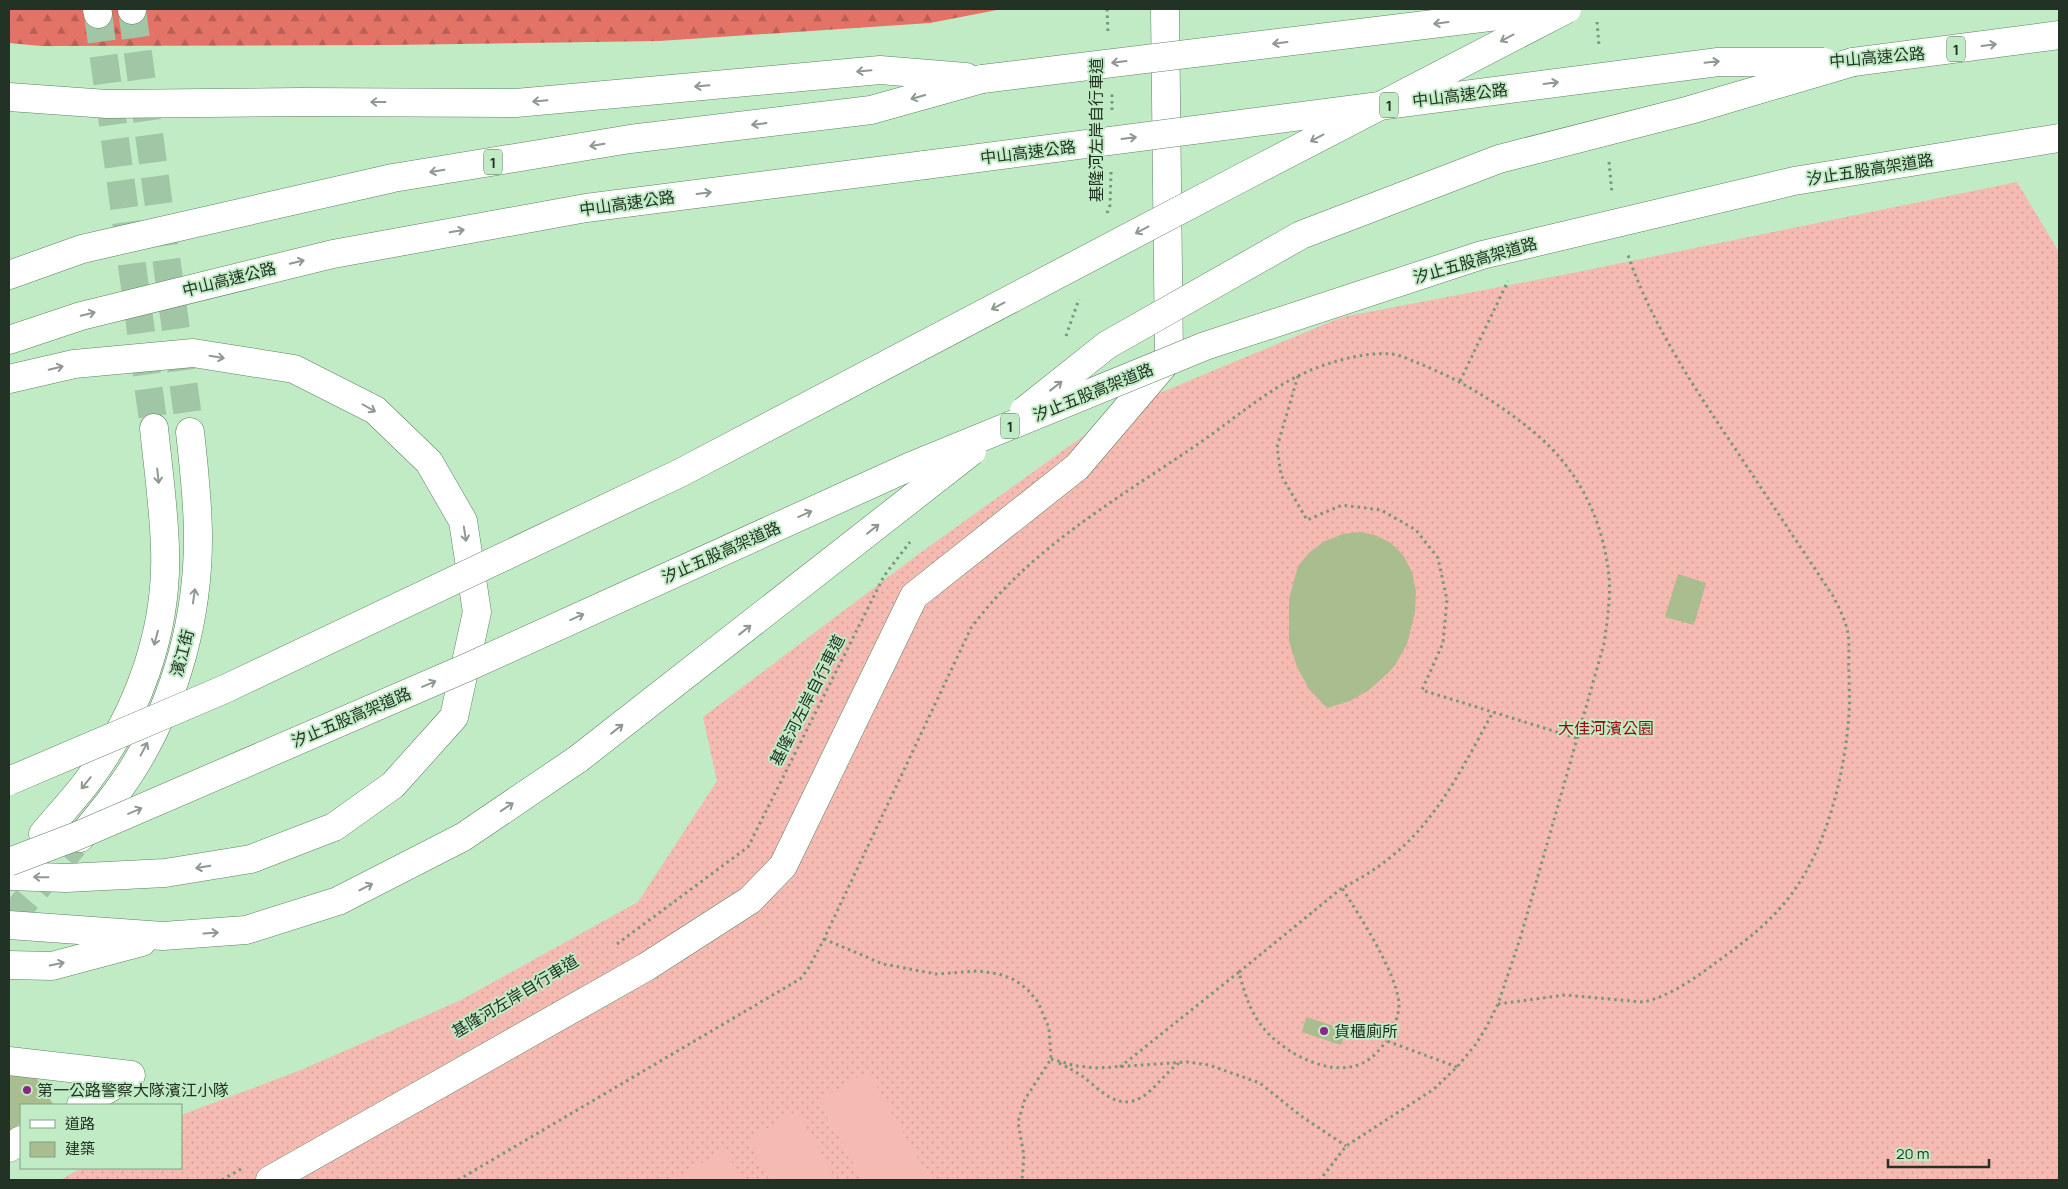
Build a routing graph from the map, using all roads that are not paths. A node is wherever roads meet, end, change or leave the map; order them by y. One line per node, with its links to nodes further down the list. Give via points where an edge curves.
1 (1165, 9): 26 (main road, via 1169,359 1077,467 914,596 783,866 750,900 646,967)
2 (1559, 9): 6 (main road, 1, one-way to 6, bridge)
3 (1566, 9): 14 (main road, 1, one-way to 14, bridge, via 680,473 225,689)
4 (2059, 35): 5 (main road, 中山高速公路 / 1, one-way to 4)
5 (1854, 62): 10 (main road, 中山高速公路 / 1, one-way to 5, bridge, via 81,316 333,254 586,208 1718,62); 20 (main road, one-way to 5, bridge, via 246,930 338,901 463,837 578,759 1106,346 1300,235 1499,159 1690,110)
6 (982, 79): 7 (main road, one-way to 7, via 880,70 516,103 107,104); 9 (main road, 1, one-way to 9, via 871,110 630,139 393,178 82,250)
7 (9, 97)
8 (2059, 138): 17 (main road, 汐止五股高架道路 / 1, one-way to 8, bridge, via 78,836 468,667 909,467 1205,346 1482,254 1794,181)
9 (9, 275)
10 (9, 340)
11 (9, 379): 18 (main road, one-way to 18, via 74,364 193,353 294,369 375,410 430,462 463,521 477,612 454,717 393,784 334,828 251,859 165,873 66,878)
12 (154, 428): 15 (main road, 濱江街, one-way to 15, via 166,548 160,622 142,684 111,747 89,780)
13 (190, 432): 16 (main road, 濱江街, one-way to 13, via 136,763 163,713 181,661 191,619 197,570 198,537)
14 (9, 781)
15 (43, 834)
16 (74, 845)
17 (9, 862)
18 (9, 876)
19 (9, 925): 20 (main road)
20 (163, 936): 21 (main road, one-way to 20, via 52,966)
21 (9, 965)
22 (9, 1061): 23 (main road, via 131,1076)
23 (83, 1104)
24 (20, 1141): 25 (main road)
25 (9, 1148)
26 (270, 1180)

